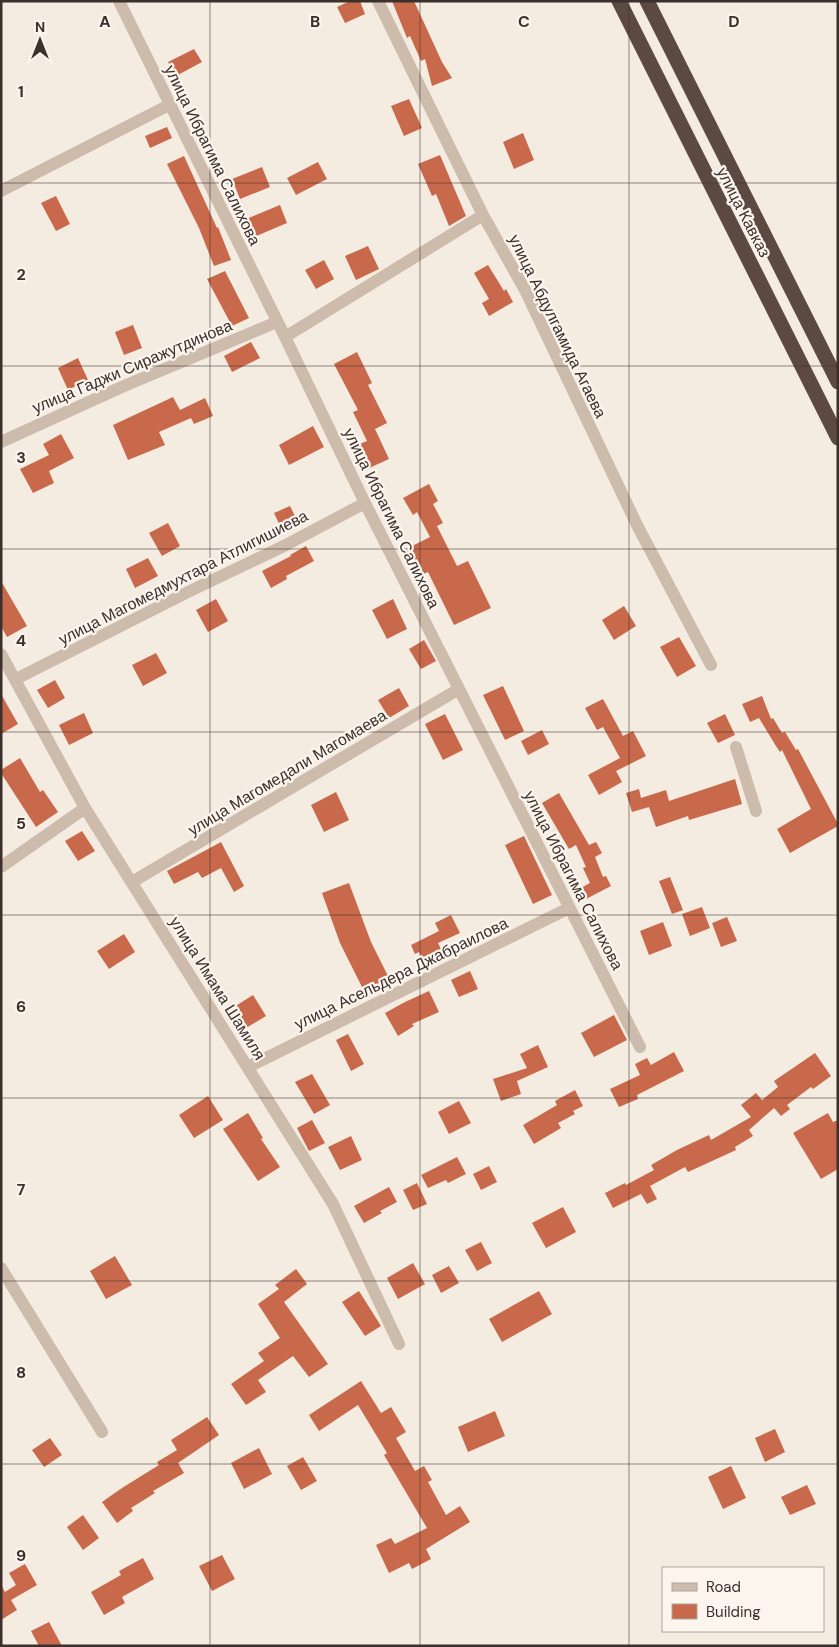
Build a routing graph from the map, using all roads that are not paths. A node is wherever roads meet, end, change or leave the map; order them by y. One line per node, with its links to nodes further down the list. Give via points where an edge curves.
1 (119, 1): 5 (street, улица Ибрагима Салихова)
2 (378, 1): 7 (street, улица Абдулгамида Агаева)
3 (619, 1): 11 (highway, улица Кавказ)
4 (647, 1): 10 (highway, улица Кавказ)
5 (171, 104): 6 (street); 8 (street, улица Ибрагима Салихова)
6 (1, 191)
7 (484, 215): 9 (street); 15 (street, улица Абдулгамида Агаева, via 525,290 637,525)
8 (277, 322): 9 (street, улица Ибрагима Салихова); 12 (street, улица Гаджи Сиражутдинова)
9 (285, 337): 13 (street, улица Ибрагима Салихова)
10 (838, 382)
11 (838, 438)
12 (1, 442)
13 (365, 503): 16 (street, улица Магомедмухтара Атлигишиева); 17 (street, улица Ибрагима Салихова)
14 (1, 654): 16 (street, улица Имама Шамиля)
15 (711, 665)
16 (16, 680): 19 (street, улица Имама Шамиля)
17 (459, 689): 22 (street, улица Магомедали Магомаева); 23 (street, улица Ибрагима Салихова)
18 (736, 747): 20 (street)
19 (85, 808): 21 (street); 22 (street, улица Имама Шамиля)
20 (756, 811)
21 (1, 867)
22 (132, 882): 25 (street, улица Имама Шамиля)
23 (569, 908): 24 (street, улица Ибрагима Салихова); 25 (street, улица Асельдера Джабраилова)
24 (640, 1047)
25 (248, 1067): 27 (street, улица Имама Шамиля, via 333,1204)
26 (1, 1268): 28 (street)
27 (399, 1344)
28 (102, 1432)

